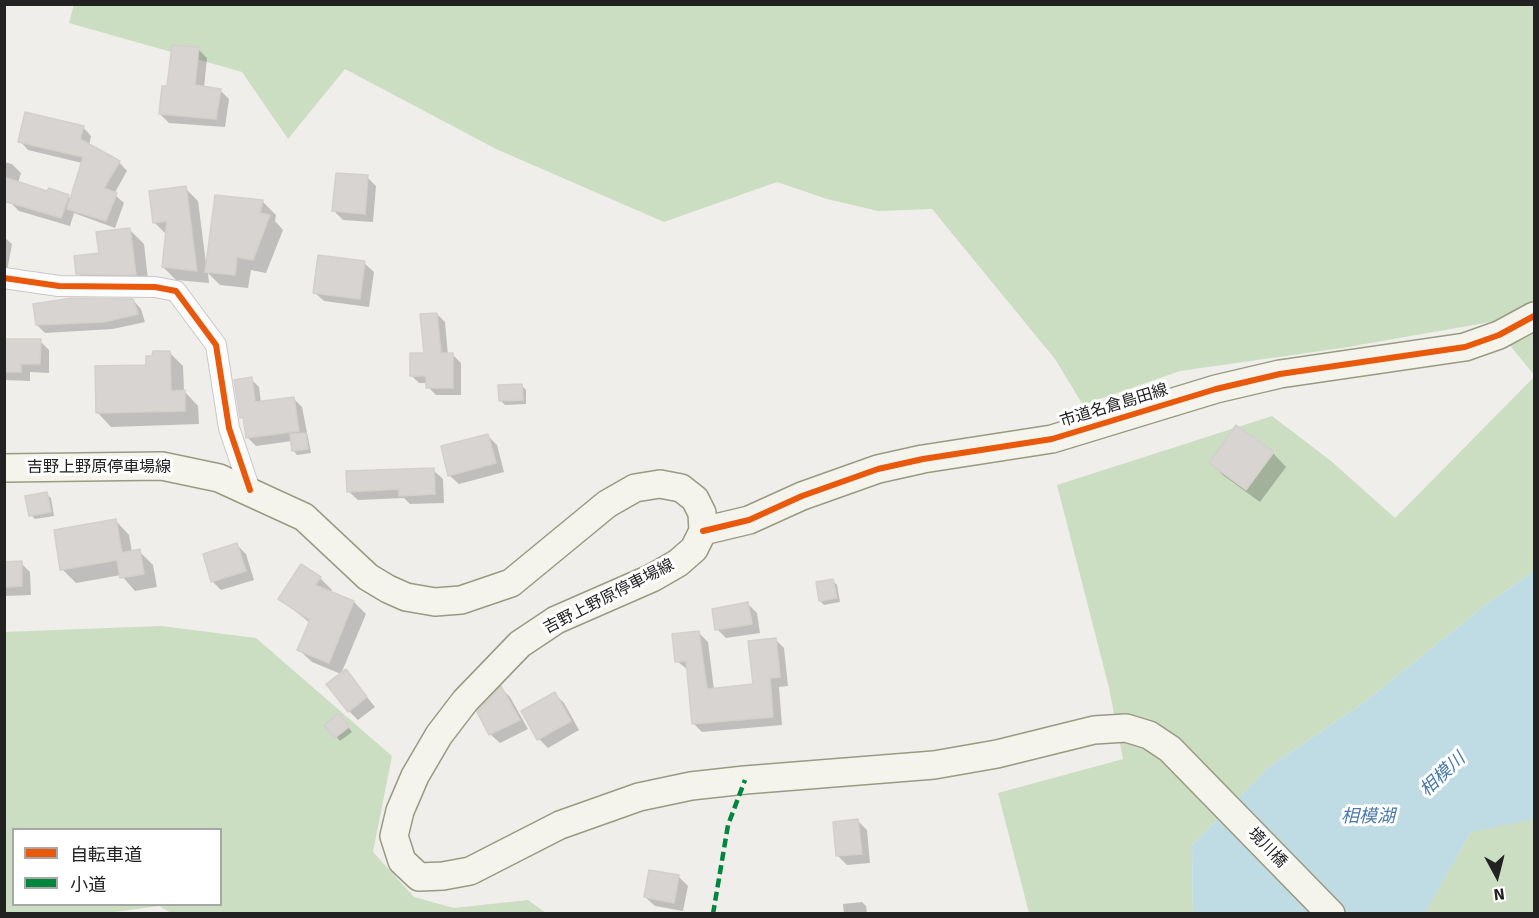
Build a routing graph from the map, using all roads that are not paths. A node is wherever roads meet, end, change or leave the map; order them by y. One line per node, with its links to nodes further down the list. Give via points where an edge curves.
1 (4, 278): 4 (street, via 59,286 155,286 177,291 216,345 229,428)
2 (1534, 316): 5 (main road, 市道名倉島田線, via 1465,347 1280,374 1216,389 1052,439 878,469 749,520)
3 (4, 468): 4 (main road, 吉野上野原停車場線, via 162,466 203,473)
4 (250, 490): 5 (main road, 吉野上野原停車場線, via 304,517 368,577 388,590 435,602 485,594 511,583 607,504 635,488 660,484 681,488 702,513)
5 (703, 531): 6 (main road, 吉野上野原停車場線, via 694,549 678,563 556,620 520,644 465,701 439,735 400,811 394,836 402,861 419,877 470,871 560,825 639,797 745,780 934,765 1094,730 1126,728 1149,735 1170,749)
6 (1204, 783): 7 (main road, 境川橋)
7 (1331, 914)

